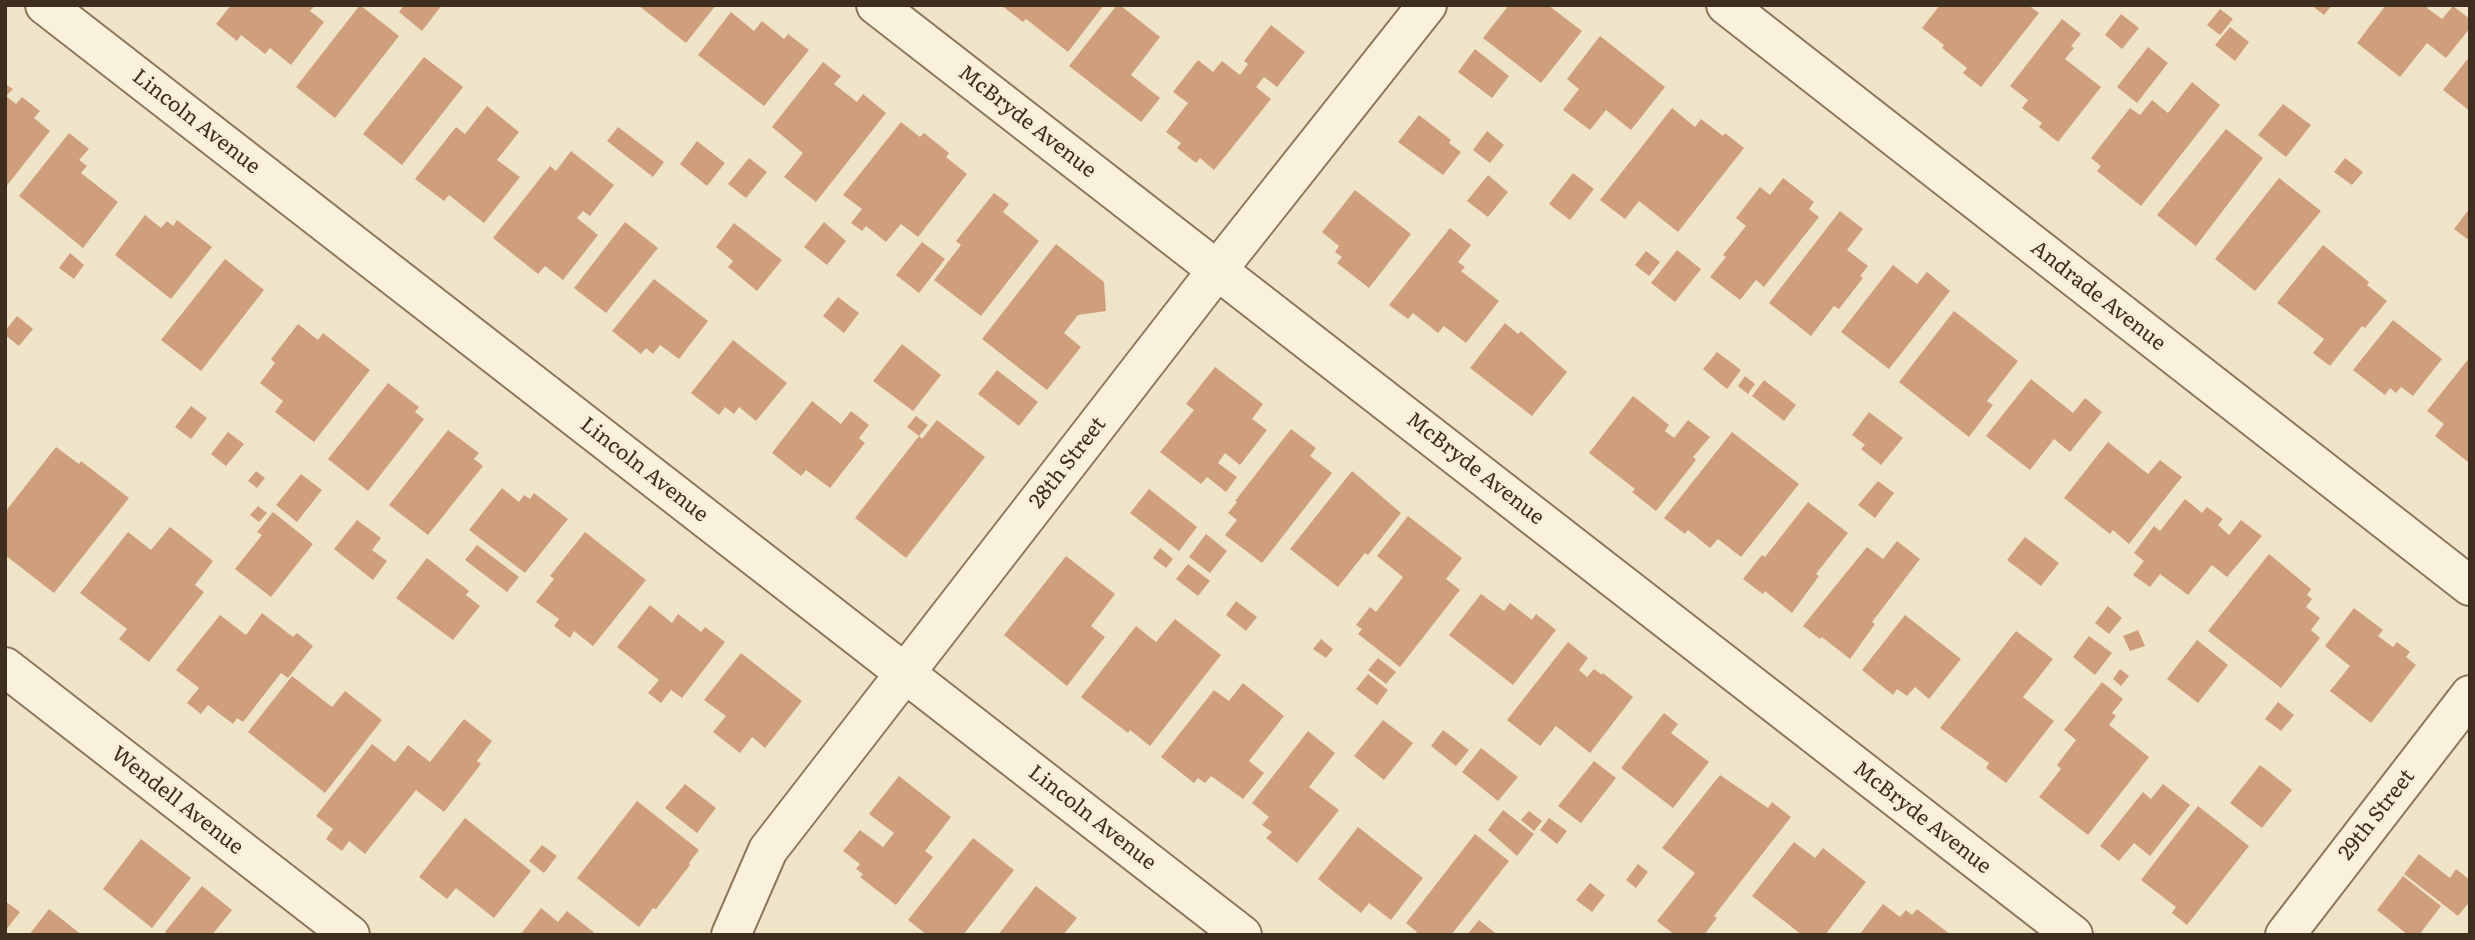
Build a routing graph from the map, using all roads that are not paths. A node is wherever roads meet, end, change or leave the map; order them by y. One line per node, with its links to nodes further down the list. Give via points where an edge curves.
1 (45, 5): 8 (street, Lincoln Avenue)
2 (876, 5): 5 (street, McBryde Avenue)
3 (1427, 5): 5 (street, 28th Street)
4 (1726, 5): 6 (street, Andrade Avenue)
5 (1218, 269): 8 (street, 28th Street); 13 (street, McBryde Avenue)
6 (2470, 586)
7 (5, 667): 10 (street, Wendell Avenue)
8 (905, 672): 11 (street, 28th Street, via 768,850); 12 (street, Lincoln Avenue)
9 (2470, 695): 14 (street, 29th Street)
10 (350, 935)
11 (731, 935)
12 (1242, 935)
13 (2073, 935)
14 (2285, 935)

